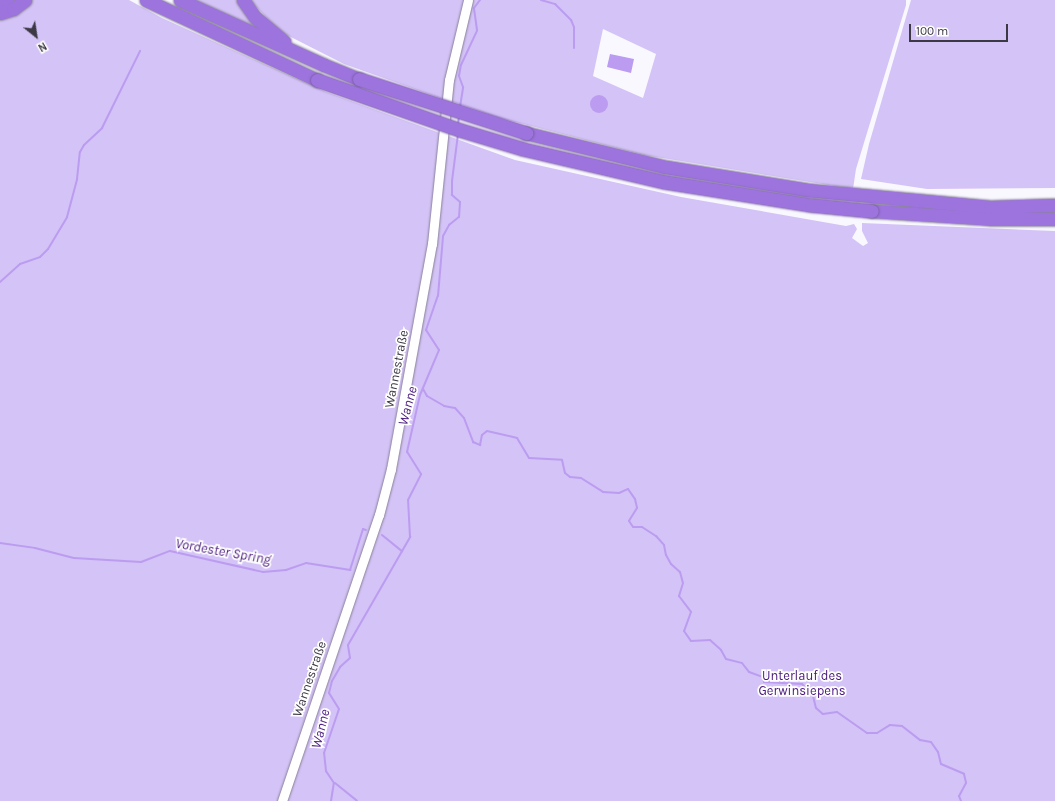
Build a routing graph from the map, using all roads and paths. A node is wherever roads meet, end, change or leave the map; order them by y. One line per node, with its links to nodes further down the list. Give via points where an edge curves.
1 (7, 0): 7 (highway)
2 (25, 0): 8 (highway, via 13,10)
3 (146, 0): 11 (highway, bridge, via 317,80 460,130 553,156 665,182 812,205 991,219)
4 (180, 0): 9 (highway)
5 (243, 0): 9 (highway, via 255,17 273,33)
6 (468, 0): 12 (street, Wannestraße, via 449,80 424,299 389,476 379,515)
7 (0, 4)
8 (0, 13)
9 (323, 65): 10 (highway, bridge, via 526,134 666,167 808,190 873,197 990,207)
10 (1055, 205)
11 (1055, 219)
12 (282, 801)

